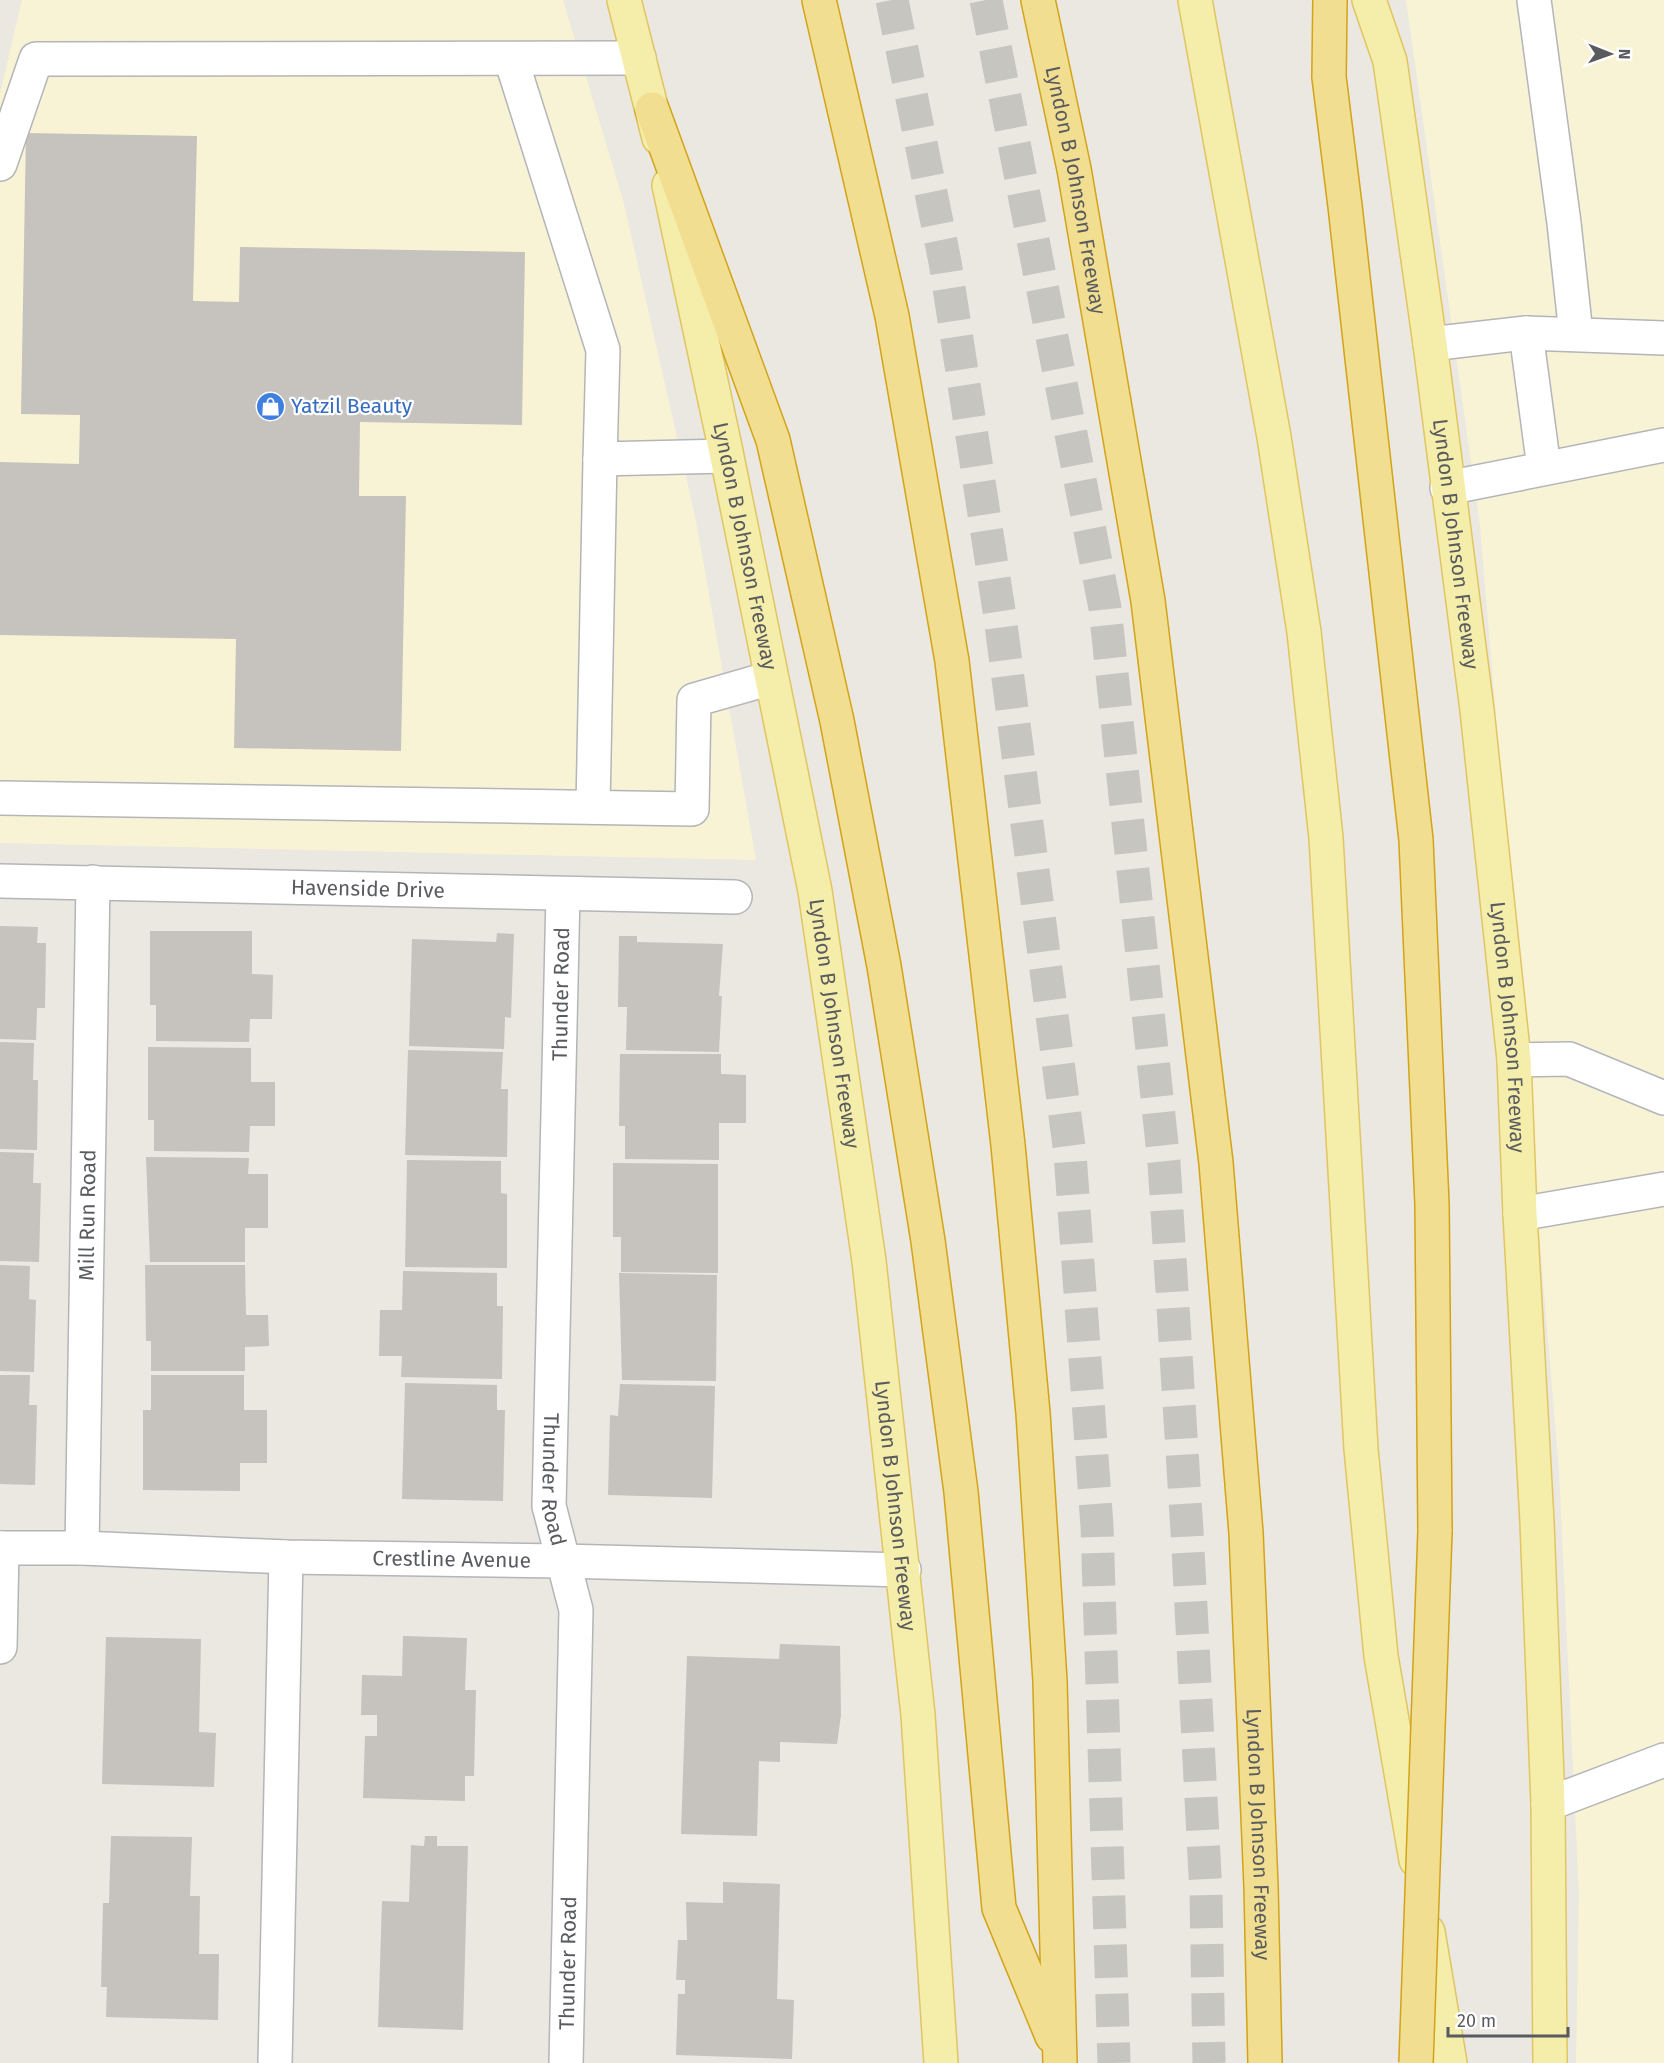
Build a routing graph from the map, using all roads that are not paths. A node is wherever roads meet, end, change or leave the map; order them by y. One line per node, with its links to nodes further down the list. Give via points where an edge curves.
1 (624, 0): 8 (main road, Lyndon B Johnson Freeway)
2 (819, 0): 40 (highway, via 892,316 952,661 1008,1145 1033,1413 1050,1681)
3 (1038, 0): 44 (highway, Lyndon B Johnson Freeway, via 1074,169 1148,601 1216,1163 1246,1533)
4 (1195, 0): 46 (main road, via 1272,426 1304,632 1326,838 1361,1449 1381,1656)
5 (1330, 0): 45 (highway, bridge, via 1329,76 1416,840 1432,1204 1436,1531)
6 (1369, 0): 15 (main road, Lyndon B Johnson Freeway, via 1390,61)
7 (1534, 0): 13 (street)
8 (639, 58): 9 (street); 10 (main road, Lyndon B Johnson Freeway)
9 (511, 59): 11 (street, via 36,59); 18 (street, via 603,350)
10 (652, 109): 17 (main road, Lyndon B Johnson Freeway); 40 (highway, via 773,440 837,721 884,966 928,1241 961,1492 999,1908)
11 (0, 164)
12 (1526, 333): 13 (street); 15 (street); 19 (street)
13 (1576, 334): 14 (street)
14 (1664, 338)
15 (1430, 344): 20 (main road, Lyndon B Johnson Freeway)
16 (1664, 445): 19 (street)
17 (726, 456): 18 (street); 21 (main road, Lyndon B Johnson Freeway)
18 (600, 459): 23 (street)
19 (1544, 468): 20 (street)
20 (1447, 488): 28 (main road, Lyndon B Johnson Freeway, via 1477,710)
21 (771, 678): 23 (street, via 694,700 692,809); 36 (main road, Lyndon B Johnson Freeway, via 815,891 869,1261)
22 (0, 798): 23 (street)
23 (593, 807)
24 (0, 881): 25 (street, Havenside Drive)
25 (93, 882): 26 (street, Havenside Drive); 33 (street, Mill Run Road)
26 (563, 894): 27 (street, Havenside Drive); 35 (street, Thunder Road, via 549,1506)
27 (735, 897)
28 (1514, 1060): 29 (street, via 1569,1059); 31 (main road, Lyndon B Johnson Freeway)
29 (1664, 1098)
30 (1664, 1189): 31 (street)
31 (1520, 1214): 39 (main road, Lyndon B Johnson Freeway)
32 (1, 1548): 33 (street, Crestline Avenue); 37 (street)
33 (82, 1548): 34 (street, Crestline Avenue)
34 (286, 1557): 35 (street, Crestline Avenue); 41 (street)
35 (562, 1561): 36 (street, Crestline Avenue); 42 (street, Thunder Road, via 576,1610)
36 (904, 1570): 43 (main road, Lyndon B Johnson Freeway, via 918,1715)
37 (0, 1647)
38 (1664, 1760): 39 (street)
39 (1548, 1804): 47 (main road, Lyndon B Johnson Freeway)
40 (1060, 2059)
41 (275, 2063)
42 (566, 2063)
43 (941, 2063)
44 (1265, 2063)
45 (1416, 2063)
46 (1450, 2063)
47 (1550, 2063)

